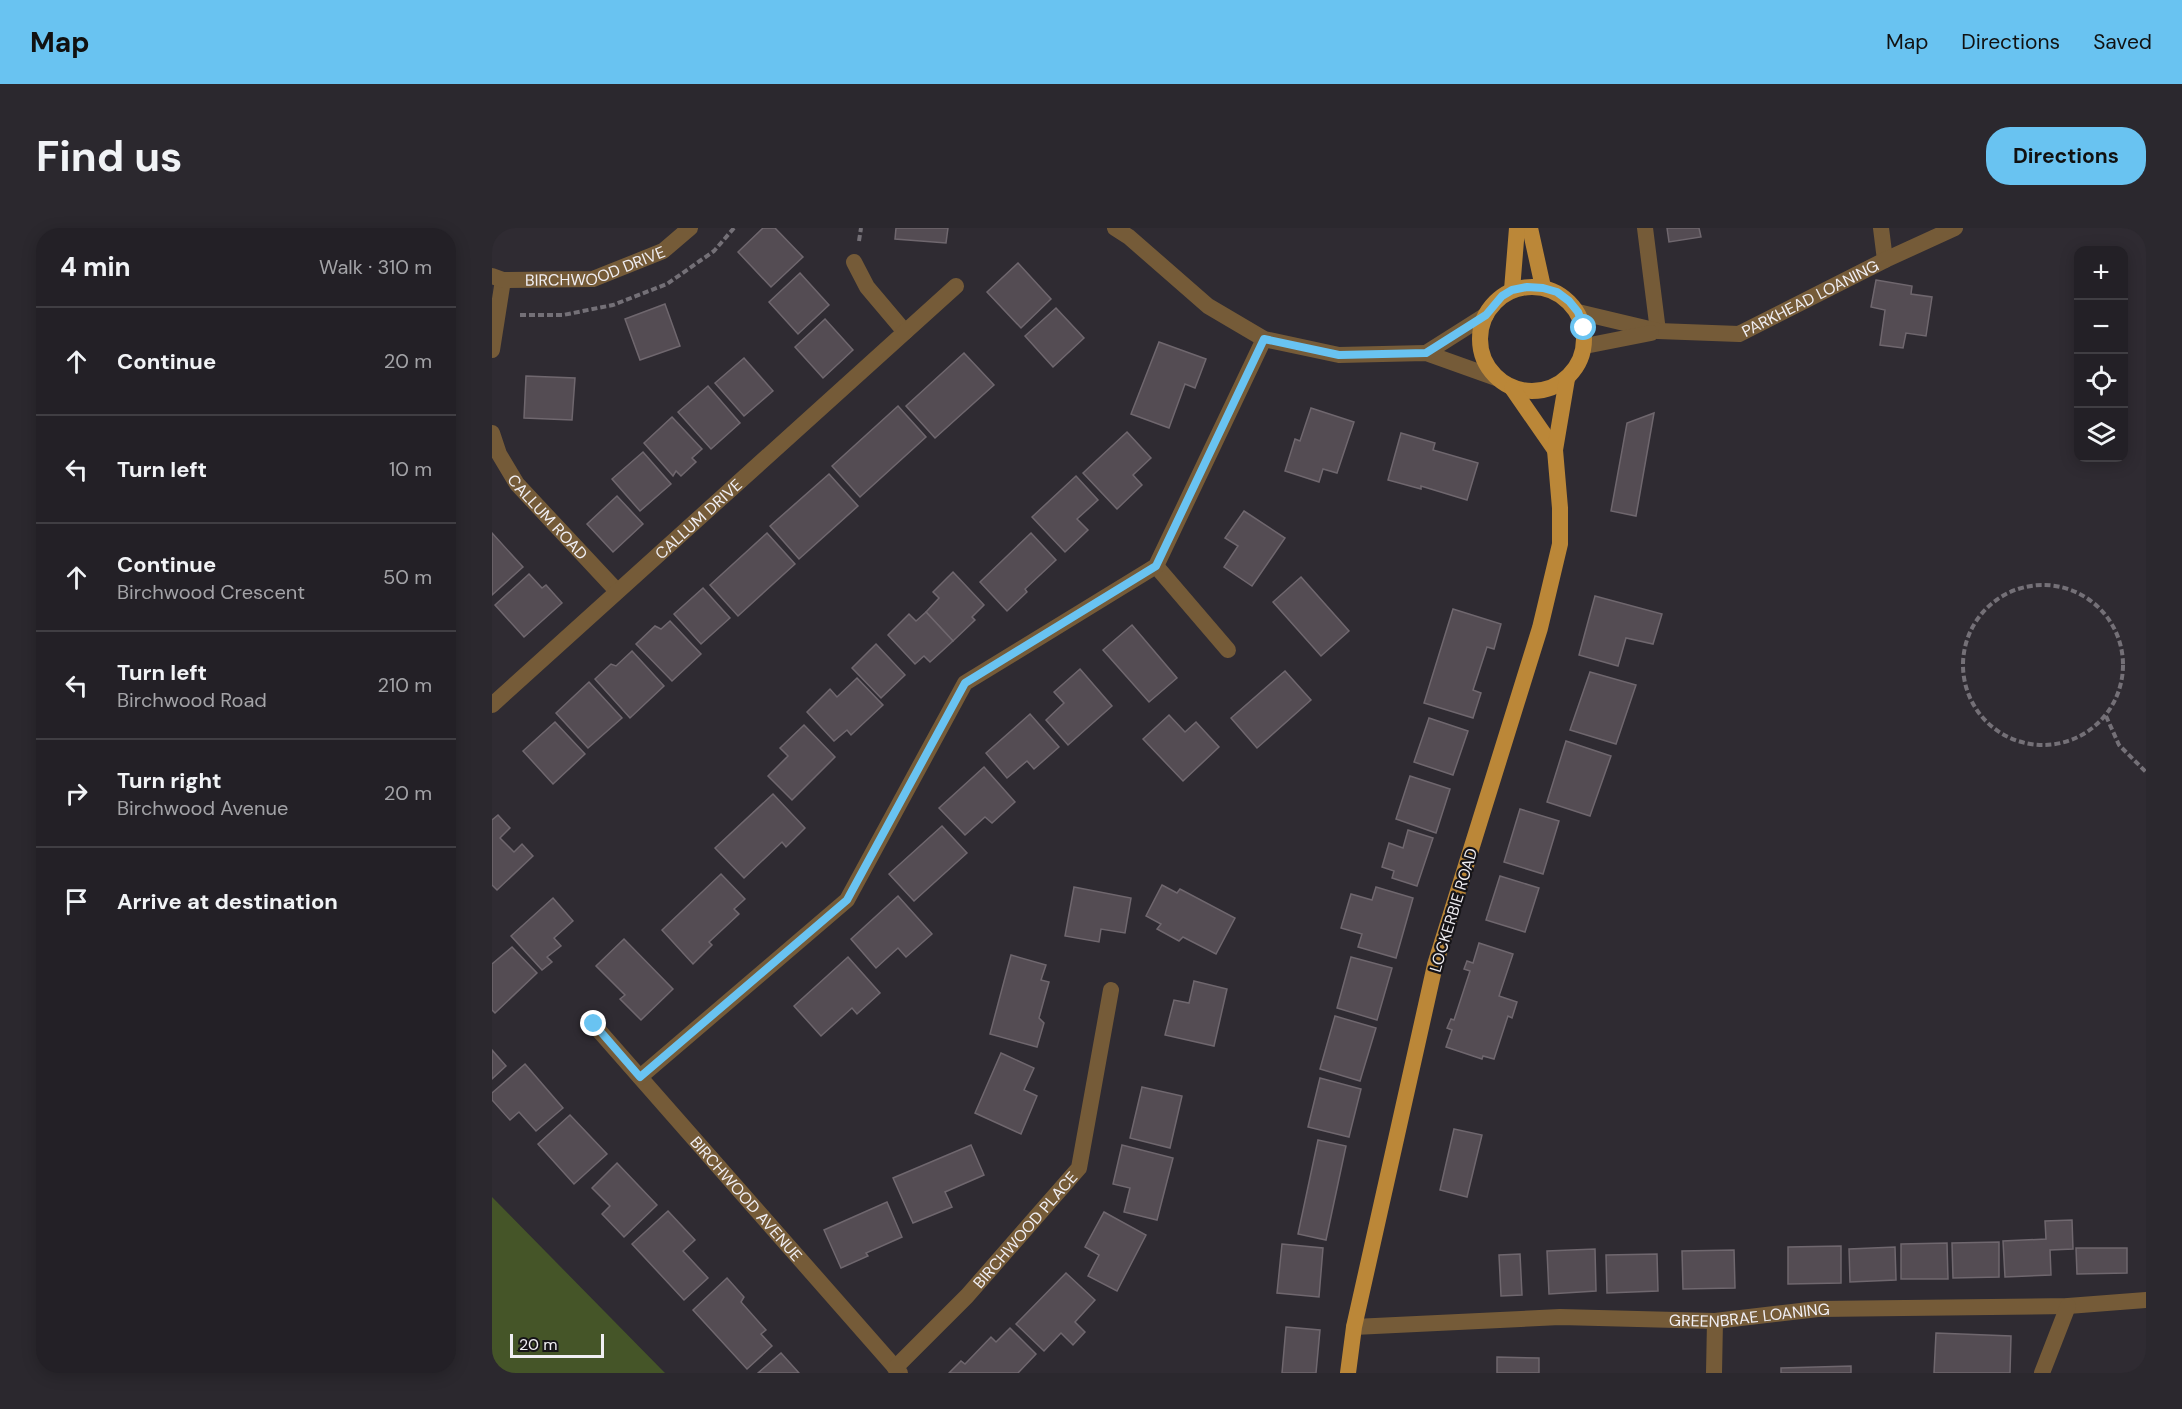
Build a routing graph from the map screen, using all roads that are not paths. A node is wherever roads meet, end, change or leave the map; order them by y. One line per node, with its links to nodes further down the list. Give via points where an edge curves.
1 (690, 228): 10 (street, BIRCHWOOD DRIVE, via 663,251 593,279)
2 (1115, 228): 18 (street, via 1208,306)
3 (1516, 228): 13 (main road)
4 (1530, 228): 12 (main road)
5 (1645, 228): 16 (street)
6 (1881, 228): 8 (street)
7 (1955, 228): 8 (street, PARKHEAD LOANING)
8 (1886, 260): 16 (street, PARKHEAD LOANING, via 1739,334)
9 (854, 262): 17 (street, via 867,287)
10 (498, 278): 20 (street)
11 (956, 286): 17 (street, CALLUM DRIVE)
12 (1543, 288): 13 (main road); 14 (main road, via 1557,292)
13 (1512, 290): 15 (main road)
14 (1578, 312): 16 (street, PARKHEAD LOANING); 19 (main road, via 1584,328)
15 (1486, 315): 21 (street); 22 (main road, via 1480,331 1481,348)
16 (1658, 331): 19 (street, PARKHEAD LOANING)
17 (905, 332): 28 (street, CALLUM DRIVE)
18 (1264, 339): 21 (street, via 1339,355); 27 (street)
19 (1584, 346): 23 (main road, via 1576,370)
20 (492, 350)
21 (1426, 353): 22 (street)
22 (1496, 378): 24 (main road)
23 (1567, 379): 24 (main road, via 1540,391); 26 (main road, LOCKERBIE ROAD)
24 (1512, 388): 26 (main road, LOCKERBIE ROAD)
25 (492, 433): 28 (street, CALLUM ROAD, via 517,484)
26 (1555, 450): 37 (main road, LOCKERBIE ROAD, via 1560,544 1540,627 1435,965)
27 (1156, 566): 29 (street); 33 (street, via 965,683 847,900)
28 (617, 591): 30 (street, CALLUM DRIVE)
29 (1228, 650)
30 (492, 705)
31 (1111, 990): 38 (street, BIRCHWOOD PLACE, via 1079,1168)
32 (594, 1024): 33 (street, BIRCHWOOD AVENUE)
33 (640, 1077): 38 (street, BIRCHWOOD AVENUE)
34 (2146, 1300): 35 (street, GREENBRAE LOANING)
35 (2068, 1306): 36 (street, GREENBRAE LOANING, via 1818,1309); 41 (street)
36 (1715, 1321): 37 (street, GREENBRAE LOANING, via 1560,1317); 40 (street)
37 (1354, 1327): 39 (main road, LOCKERBIE ROAD)
38 (897, 1370)
39 (1348, 1373)
40 (1714, 1373)
41 (2042, 1373)

